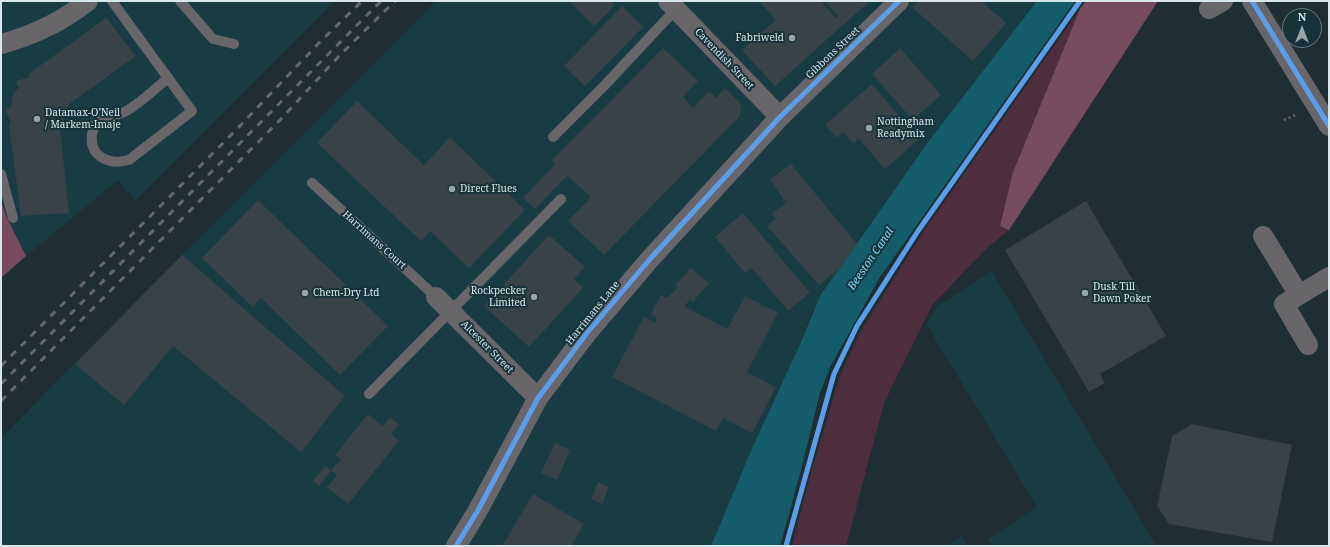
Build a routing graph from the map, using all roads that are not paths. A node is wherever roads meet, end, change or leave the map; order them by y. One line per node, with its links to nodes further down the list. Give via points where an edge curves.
1 (88, 1): 7 (street, via 57,22)
2 (112, 1): 9 (lane)
3 (180, 1): 8 (lane, via 213,39)
4 (899, 1): 10 (street, Gibbons Street)
5 (1252, 1): 11 (street)
6 (672, 5): 10 (street, Cavendish Street); 12 (lane, via 604,86)
7 (1, 44)
8 (234, 44)
9 (168, 78): 9 (lane, via 132,107 98,121 91,141 96,153 103,159 120,162 129,160 192,111)
10 (780, 117): 24 (street, Harrimans Lane, via 650,259 587,333)
11 (1329, 126)
12 (553, 137)
13 (1, 174): 16 (lane)
14 (312, 183): 20 (lane, Harrimans Court)
15 (561, 199): 21 (lane)
16 (13, 218)
17 (1263, 236): 19 (street)
18 (1329, 277): 19 (street)
19 (1299, 295): 22 (street, via 1284,304)
20 (436, 297): 21 (street, Alcester Street)
21 (451, 311): 23 (lane); 24 (street, Alcester Street)
22 (1308, 345)
23 (369, 394)
24 (538, 398): 25 (street, Harrimans Lane)
25 (456, 546)

